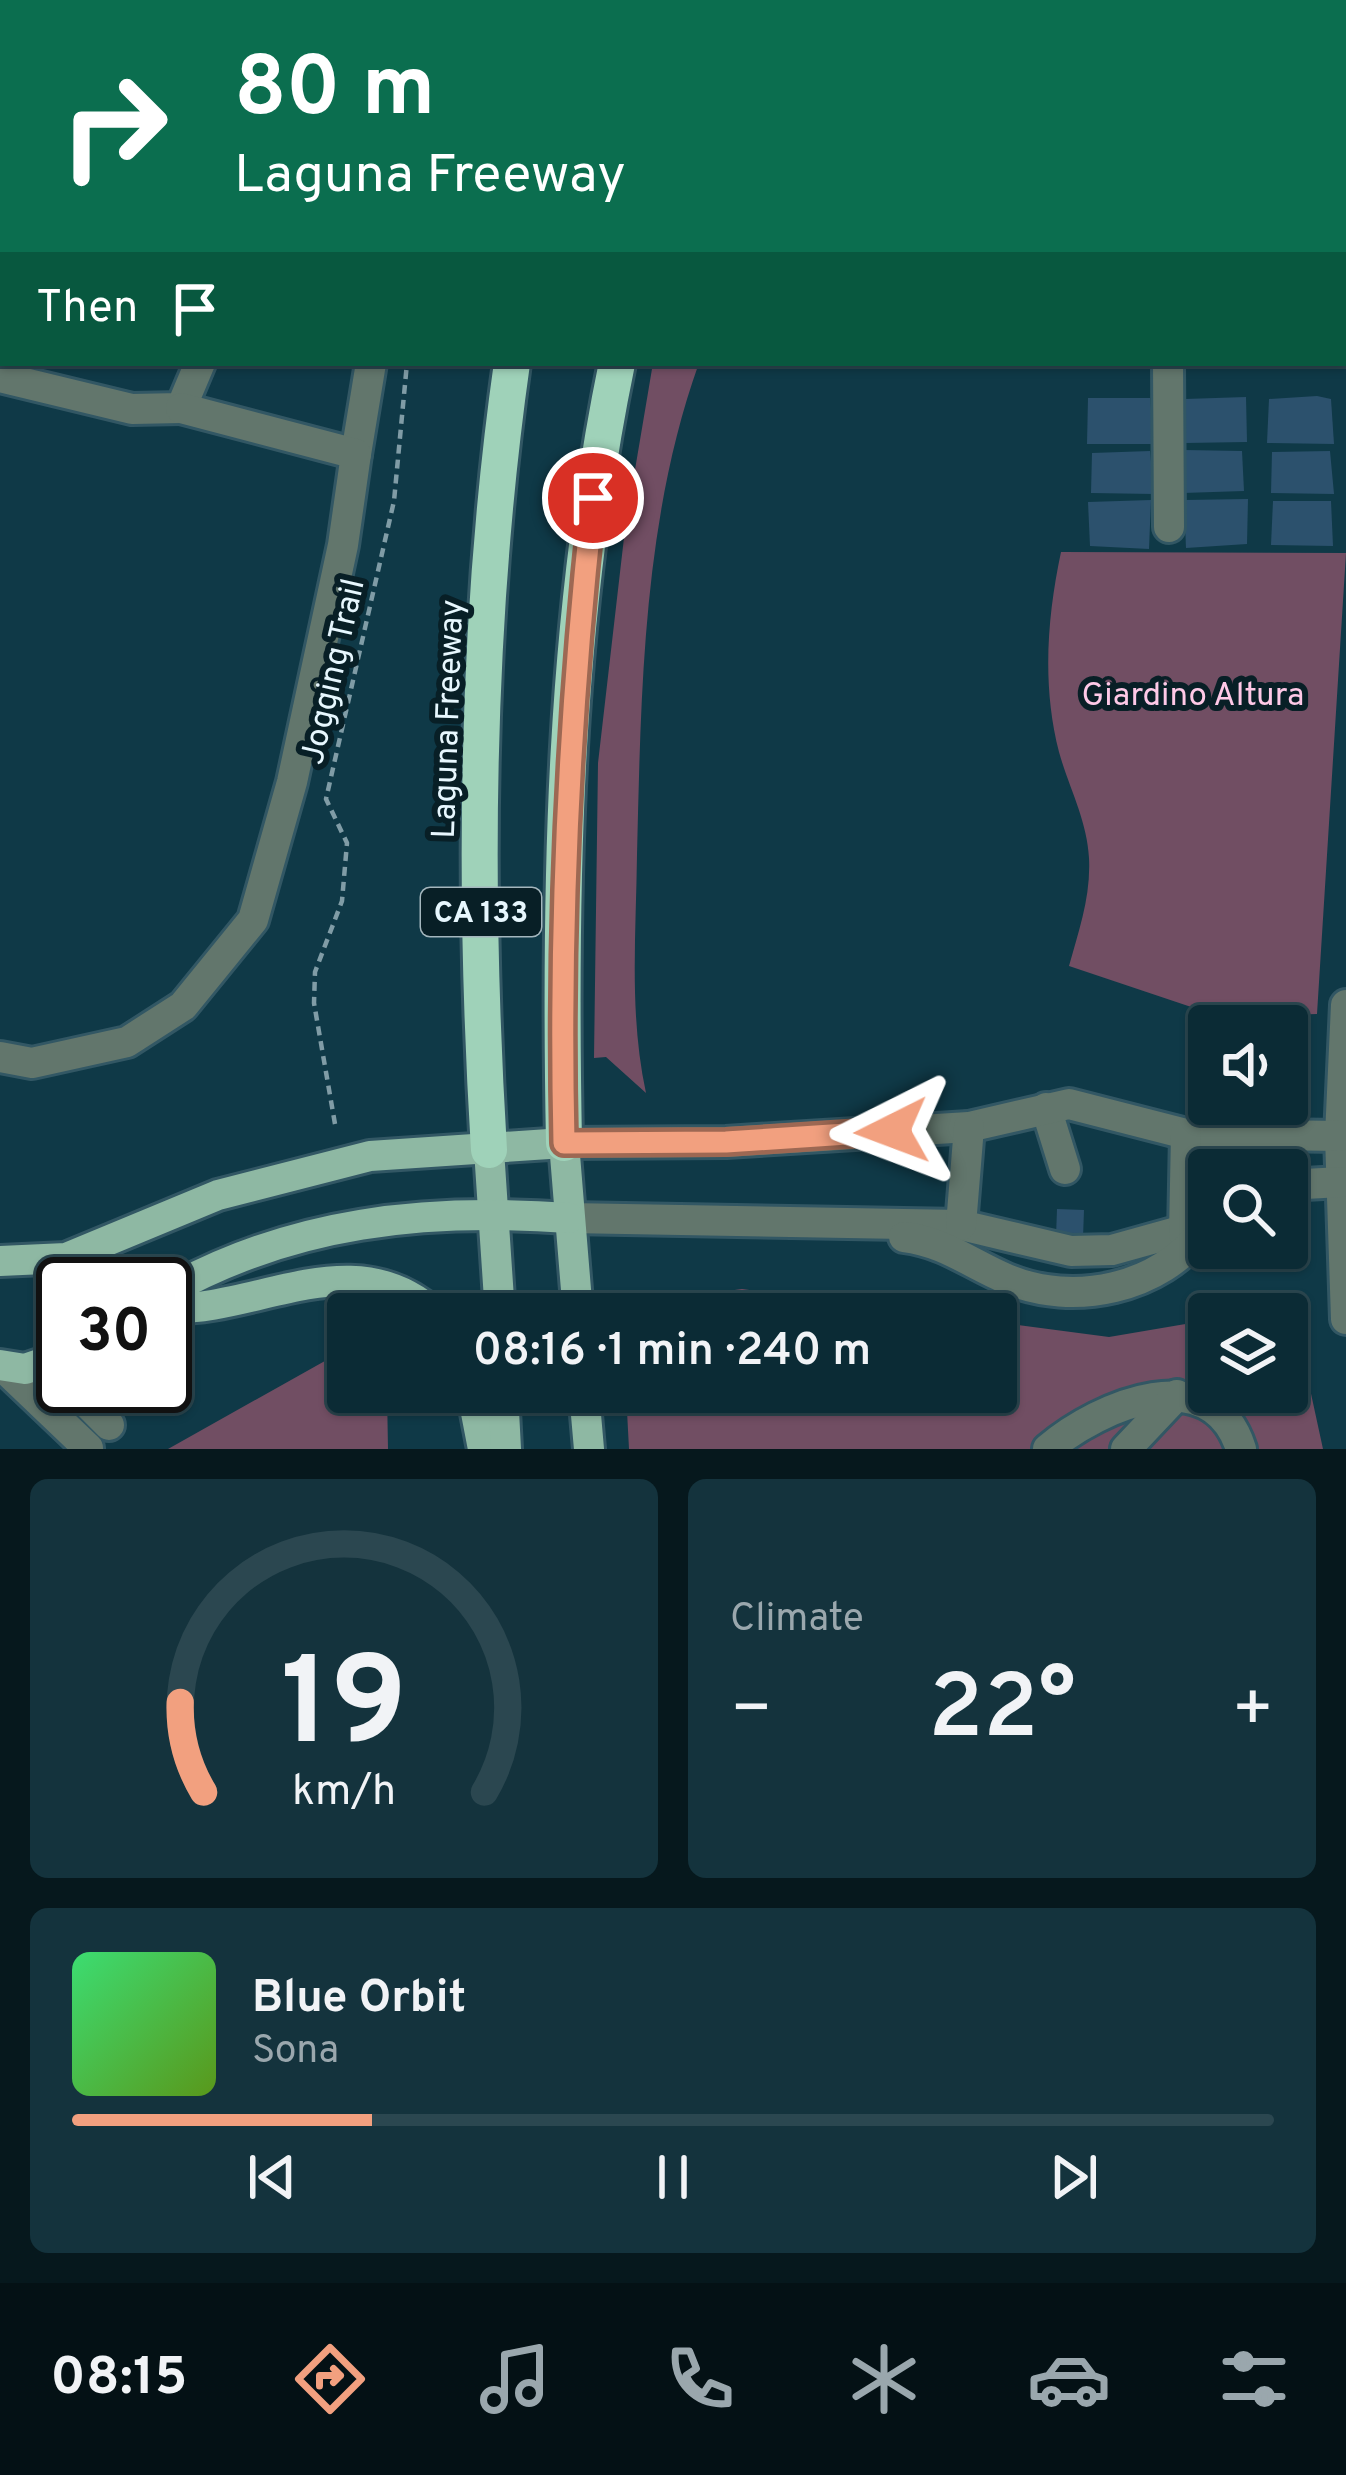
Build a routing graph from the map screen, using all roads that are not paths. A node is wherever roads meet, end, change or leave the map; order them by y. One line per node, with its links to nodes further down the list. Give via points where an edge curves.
1 (199, 366): 7 (street)
2 (371, 366): 8 (street)
3 (512, 366): 18 (highway, Laguna Freeway / CA 133, via 492,536 479,776)
4 (616, 366): 16 (highway, CA 133, via 597,458 571,706 562,882)
5 (1168, 366): 9 (street)
6 (0, 377): 7 (street, via 132,409)
7 (181, 408): 8 (street)
8 (356, 454): 11 (street, via 292,782 253,920 183,1006 127,1042 32,1064)
9 (1169, 527)
10 (1346, 1005): 15 (street)
11 (0, 1057)
12 (1046, 1108): 13 (street); 14 (street, via 1095,1107); 19 (street)
13 (969, 1127): 16 (street); 24 (street)
14 (1186, 1134): 15 (street); 17 (street)
15 (1340, 1136): 20 (street)
16 (564, 1143): 18 (main road); 23 (main road, CA 133)
17 (1188, 1149)
18 (489, 1150): 22 (main road, CA 133); 28 (main road, via 370,1156 291,1173 66,1258)
19 (1065, 1169)
20 (1341, 1182): 21 (street); 34 (street)
21 (1308, 1184)
22 (496, 1213): 23 (main road); 29 (main road, via 317,1230 262,1245); 31 (main road, CA 133)
23 (569, 1218): 25 (street); 32 (main road, CA 133)
24 (962, 1225): 25 (street); 26 (street, via 1071,1251 1112,1250)
25 (827, 1226): 27 (street, via 956,1249 1008,1280 1055,1291 1093,1291 1168,1266)
26 (1188, 1230)
27 (1188, 1242)
28 (0, 1261)
29 (192, 1280)
30 (402, 1293): 33 (main road, via 343,1280)
31 (499, 1293)
32 (576, 1293)
33 (192, 1307)
34 (1346, 1318)
35 (1, 1365): 36 (main road); 41 (street)
36 (36, 1366)
37 (1178, 1395): 45 (street, via 1160,1394 1074,1427); 46 (street); 47 (street, via 1220,1410)
38 (476, 1413): 42 (main road)
39 (504, 1413): 43 (main road)
40 (586, 1413): 44 (main road)
41 (99, 1437)
42 (483, 1449)
43 (506, 1449)
44 (589, 1449)
45 (1048, 1449)
46 (1126, 1449)
47 (1241, 1449)

